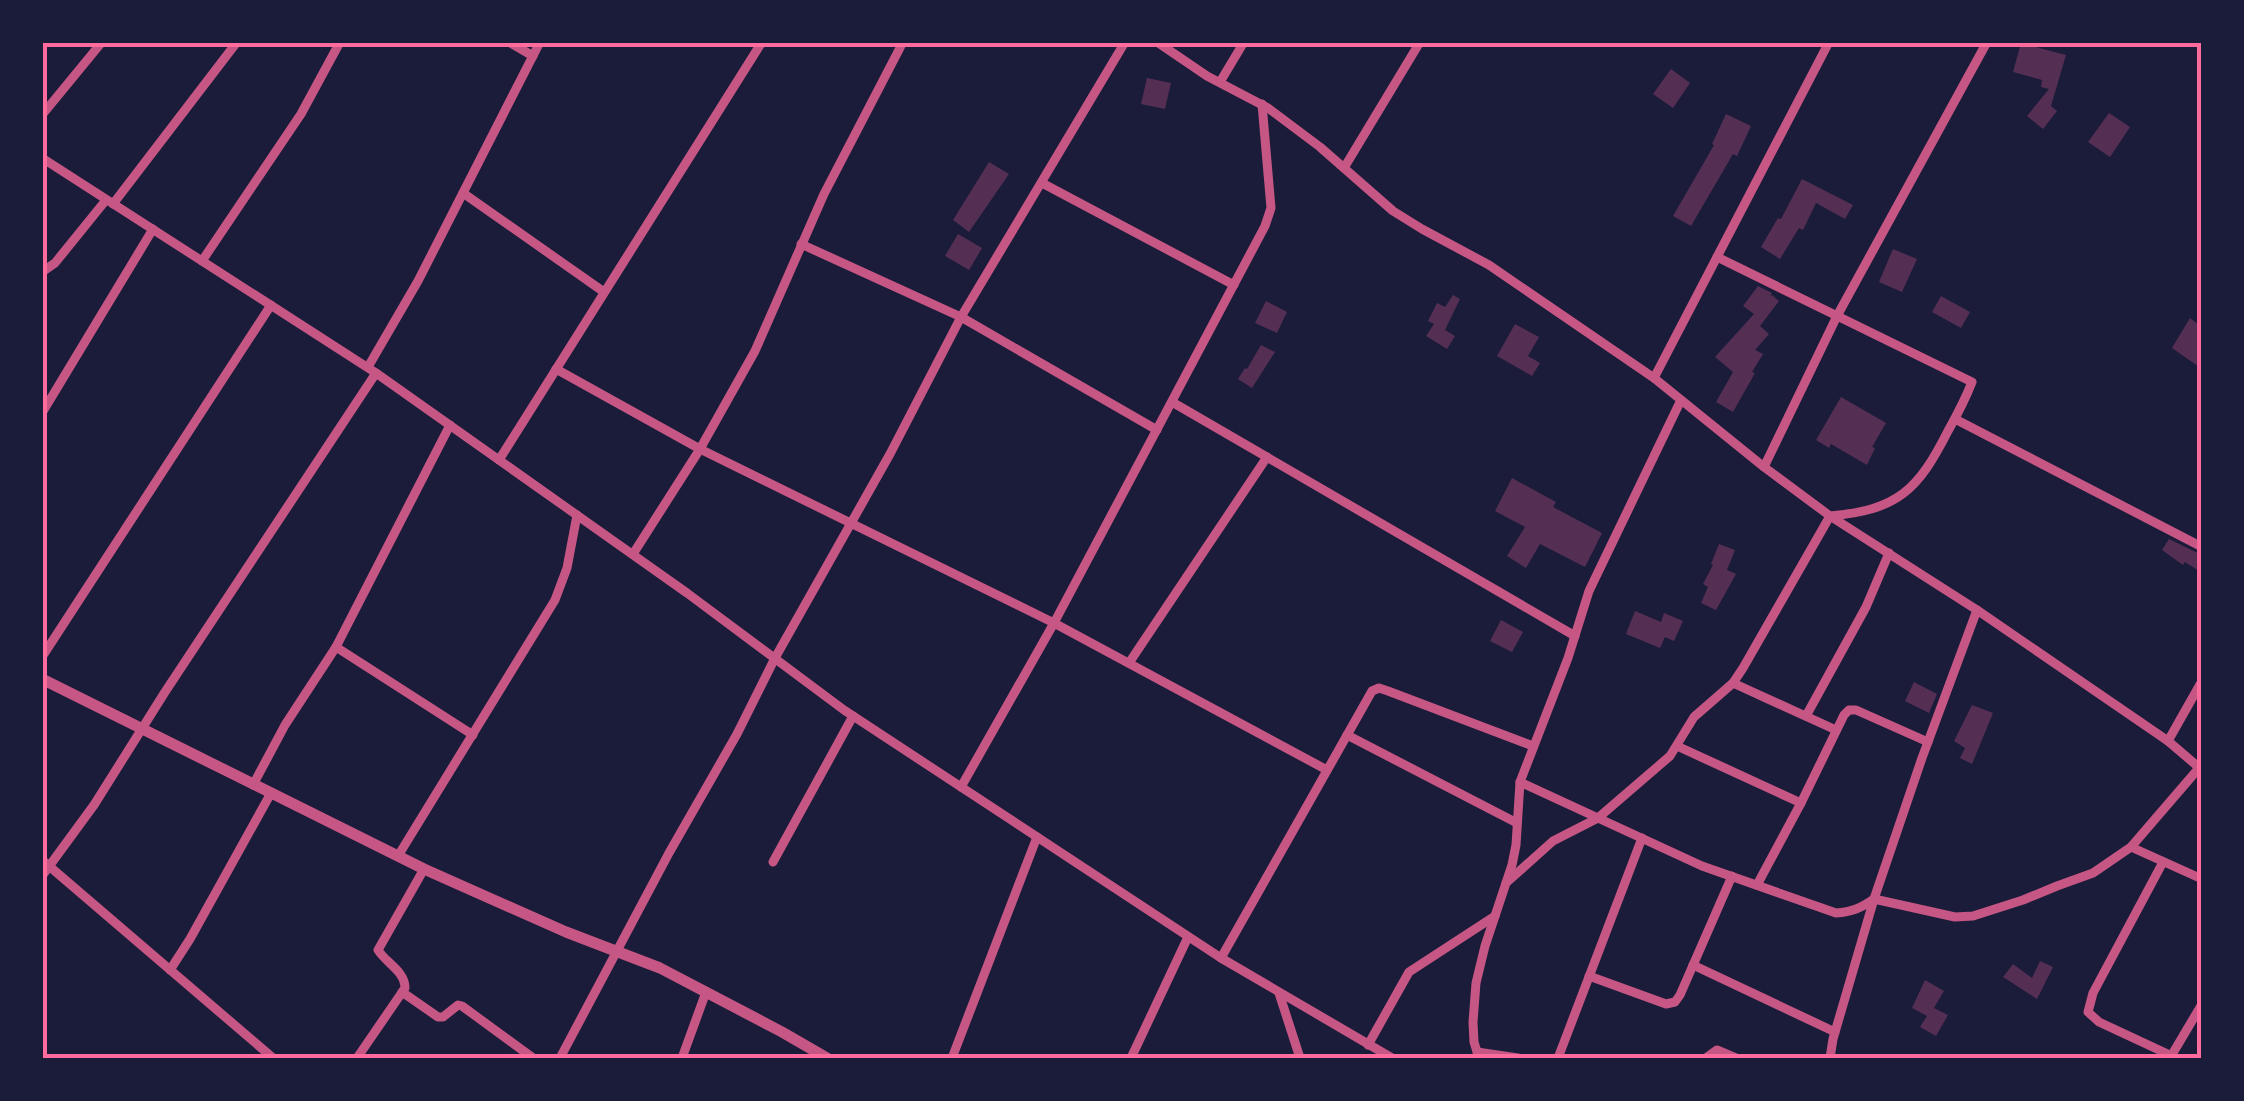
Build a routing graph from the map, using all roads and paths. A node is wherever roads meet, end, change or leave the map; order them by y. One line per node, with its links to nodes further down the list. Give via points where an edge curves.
1 (102, 42): 17 (street)
2 (237, 42): 22 (street)
3 (340, 42): 26 (street, via 301,114)
4 (508, 42): 14 (street)
5 (540, 42): 14 (street)
6 (762, 42): 29 (street)
7 (904, 42): 24 (street)
8 (1125, 42): 20 (street)
9 (1157, 42): 15 (street)
10 (1244, 42): 15 (street)
11 (1420, 42): 19 (street)
12 (1829, 42): 25 (street)
13 (1987, 42): 32 (street)
14 (533, 56): 21 (street)
15 (1220, 82): 16 (street)
16 (1262, 104): 19 (street); 28 (street, via 1270,208)
17 (42, 115)
18 (42, 158): 22 (street)
19 (1344, 168): 35 (street, via 1404,218 1489,266)
20 (1042, 183): 28 (street); 31 (street)
21 (463, 193): 29 (street); 34 (street)
22 (110, 202): 23 (street); 27 (street)
23 (152, 229): 26 (street); 38 (street)
24 (801, 244): 31 (street); 42 (street, via 755,351)
25 (1718, 256): 32 (street); 35 (street)
26 (202, 261): 30 (street)
27 (42, 272)
28 (1234, 285): 37 (street)
29 (604, 292): 33 (street)
30 (271, 305): 34 (street); 56 (street)
31 (961, 316): 41 (street); 48 (street)
32 (1836, 316): 39 (street, via 1972,382); 45 (street)
33 (556, 368): 42 (street); 44 (street)
34 (372, 370): 40 (street); 64 (street)
35 (1654, 378): 36 (street)
36 (1681, 400): 45 (street); 54 (street, via 1589,590)
37 (1172, 402): 41 (street); 43 (street)
38 (42, 413)
39 (1955, 419): 47 (street, via 1934,460 1903,494 1862,513); 49 (street)
40 (450, 426): 44 (street); 55 (street)
41 (1157, 430): 53 (street)
42 (700, 449): 48 (street); 51 (street)
43 (1267, 458): 54 (street); 58 (street)
44 (499, 460): 46 (street)
45 (1764, 467): 47 (street)
46 (576, 514): 51 (street); 66 (street, via 554,600)
47 (1830, 516): 50 (street); 61 (street)
48 (850, 524): 53 (street); 57 (street)
49 (2202, 548)
50 (1890, 553): 52 (street); 63 (street)
51 (634, 554): 57 (street)
52 (1978, 610): 68 (street); 69 (street)
53 (1054, 623): 58 (street); 76 (street)
54 (1574, 636): 70 (street)
55 (336, 647): 66 (street); 75 (street)
56 (42, 657)
57 (775, 658): 62 (street); 97 (street)
58 (1129, 663): 73 (street)
59 (42, 679): 64 (street)
60 (2202, 681): 68 (street)
61 (1733, 683): 63 (street); 71 (street, via 1694,717)
62 (853, 716): 76 (street); 85 (street)
63 (1806, 716): 65 (street)
64 (144, 728): 75 (street); 87 (street)
65 (1836, 730): 69 (street, via 1856,710); 78 (street)
66 (473, 735): 84 (street)
67 (1347, 735): 70 (street, via 1379,688); 73 (street); 80 (street)
68 (2168, 740): 72 (street)
69 (1928, 742): 94 (street)
70 (1533, 746): 74 (street)
71 (1677, 746): 78 (street); 79 (street)
72 (2200, 769): 83 (street)
73 (1327, 770): 98 (street)
74 (1520, 782): 79 (street); 80 (street)
75 (253, 784): 77 (street)
76 (960, 787): 81 (street)
77 (271, 794): 84 (street); 100 (street)
78 (1801, 803): 93 (street)
79 (1598, 818): 82 (street); 92 (street, via 1553,840)
80 (1517, 823): 92 (street)
81 (1037, 837): 96 (street); 116 (street)
82 (1642, 838): 90 (street); 101 (street)
83 (2131, 847): 86 (street); 94 (street, via 2094,874 1974,916 1955,918)
84 (398, 856): 88 (street)
85 (773, 862)
86 (2163, 862): 91 (street); 109 (street, via 2088,1012)
87 (46, 863): 89 (street); 100 (street)
88 (424, 869): 97 (street); 102 (street, via 378,950 402,975)
89 (42, 876)
90 (1732, 876): 93 (street); 99 (street)
91 (2202, 879)
92 (1506, 883): 95 (street)
93 (1756, 885): 94 (street, via 1836,912)
94 (1874, 899): 106 (street)
95 (1495, 916): 107 (street, via 1409,972); 108 (street, via 1472,1004)
96 (1188, 937): 98 (street); 117 (street)
97 (616, 951): 103 (street); 113 (street)
98 (1221, 958): 104 (street)
99 (1694, 966): 101 (street, via 1671,1004); 106 (street)
100 (170, 970): 110 (street)
101 (1589, 976): 121 (street)
102 (402, 992): 111 (street); 112 (street, via 438,1017 462,1006)
103 (706, 992): 114 (street); 115 (street)
104 (1280, 993): 107 (street); 118 (street)
105 (2202, 1004): 109 (street)
106 (1836, 1032): 124 (street)
107 (1368, 1045): 119 (street)
108 (1478, 1055): 120 (street)
109 (2171, 1057)
110 (273, 1058)
111 (357, 1058)
112 (533, 1058)
113 (560, 1058)
114 (682, 1058)
115 (827, 1058)
116 (952, 1058)
117 (1131, 1058)
118 (1300, 1058)
119 (1392, 1058)
120 (1518, 1058)
121 (1558, 1058)
122 (1706, 1058): 123 (street, via 1717,1050)
123 (1736, 1058)
124 (1830, 1058)

